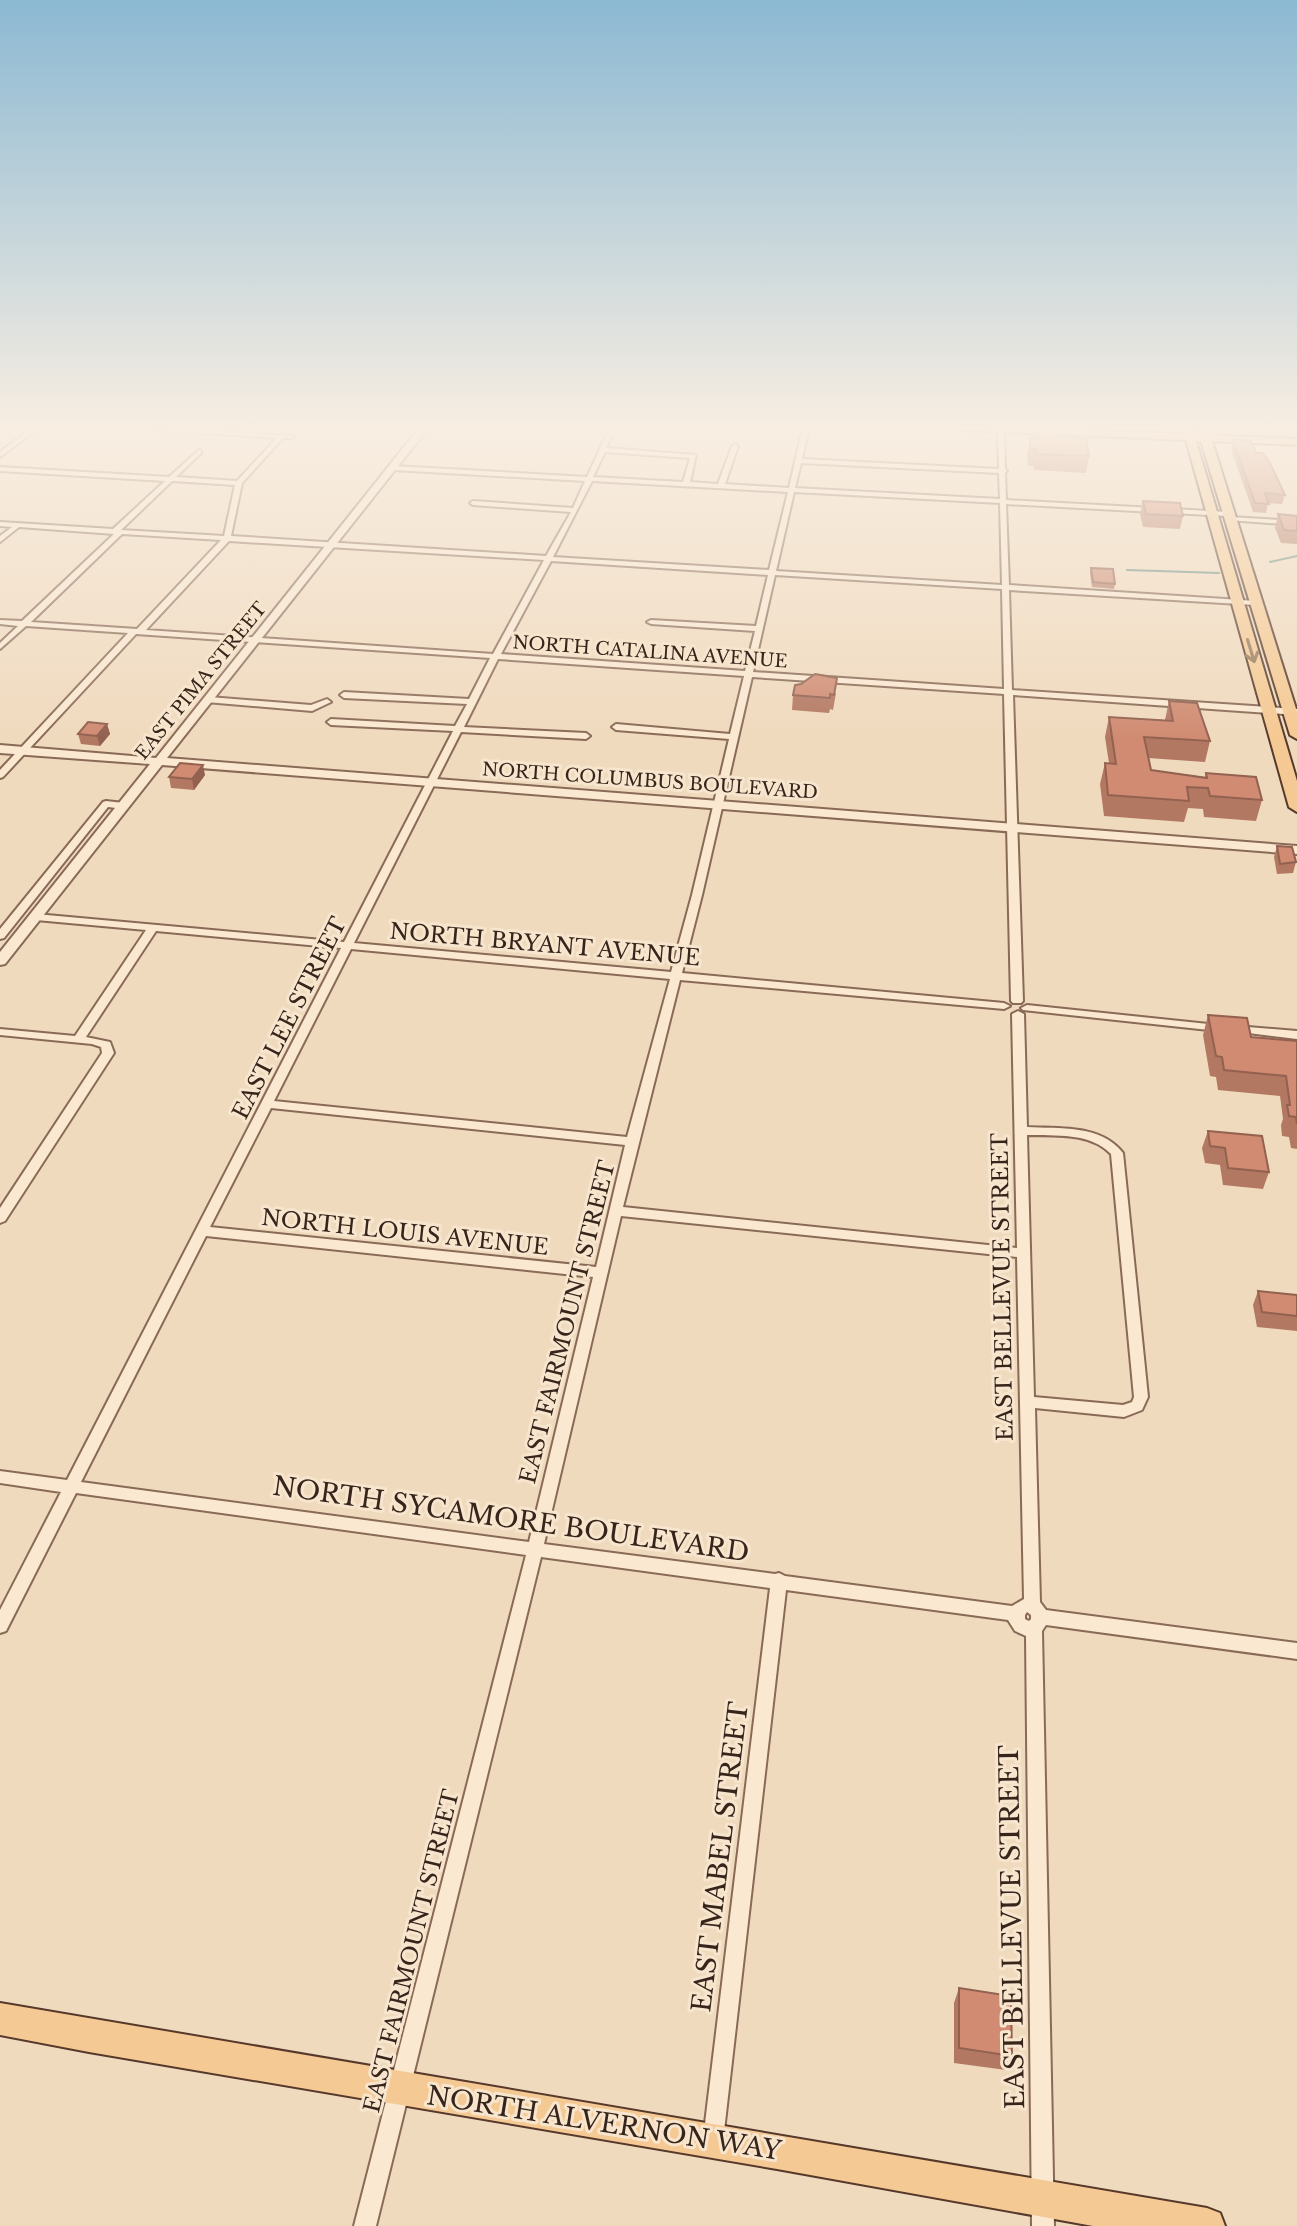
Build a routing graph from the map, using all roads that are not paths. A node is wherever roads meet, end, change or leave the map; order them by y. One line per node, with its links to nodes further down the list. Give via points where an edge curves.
1 (101, 531): 9 (street)
2 (229, 531): 10 (street)
3 (344, 531): 11 (street, EAST PIMA STREET)
4 (563, 531): 12 (street, EAST LEE STREET)
5 (783, 531): 13 (street, EAST FAIRMOUNT STREET)
6 (1005, 531): 14 (street, EAST BELLEVUE STREET)
7 (1216, 531): 15 (main road)
8 (1234, 531): 16 (main road)
9 (117, 532): 10 (street); 19 (street)
10 (227, 538): 11 (street); 21 (street)
11 (333, 545): 12 (street); 22 (street, EAST PIMA STREET)
12 (547, 559): 13 (street); 24 (street, EAST LEE STREET)
13 (773, 573): 14 (street); 20 (street, EAST FAIRMOUNT STREET)
14 (1007, 586): 15 (street); 26 (street, EAST BELLEVUE STREET)
15 (1236, 602): 16 (street); 31 (main road, one-way to 31)
16 (1256, 603): 32 (main road)
17 (0, 622): 19 (street, NORTH CATALINA AVENUE)
18 (651, 622): 20 (street)
19 (25, 623): 21 (street, NORTH CATALINA AVENUE); 23 (street)
20 (760, 629): 25 (street, EAST FAIRMOUNT STREET)
21 (137, 631): 22 (street, NORTH CATALINA AVENUE); 40 (street)
22 (256, 640): 24 (street, NORTH CATALINA AVENUE); 28 (street, EAST PIMA STREET)
23 (0, 647)
24 (495, 657): 25 (street, NORTH CATALINA AVENUE); 30 (street, EAST LEE STREET)
25 (749, 675): 26 (street, NORTH CATALINA AVENUE); 38 (street, EAST FAIRMOUNT STREET)
26 (1008, 693): 31 (street, NORTH CATALINA AVENUE); 48 (street, EAST BELLEVUE STREET)
27 (344, 695): 30 (street)
28 (209, 700): 29 (street, via 312,708); 41 (street, EAST PIMA STREET)
29 (327, 702)
30 (473, 702): 35 (street, EAST LEE STREET)
31 (1269, 710): 32 (street, NORTH CATALINA AVENUE); 43 (main road)
32 (1293, 712): 36 (main road)
33 (331, 722): 35 (street)
34 (616, 727): 38 (street)
35 (459, 729): 37 (street); 44 (street, EAST LEE STREET)
36 (1297, 735)
37 (586, 736)
38 (734, 737): 45 (street, EAST FAIRMOUNT STREET)
39 (0, 749): 40 (street, NORTH COLUMBUS BOULEVARD)
40 (22, 750): 41 (street, NORTH COLUMBUS BOULEVARD); 42 (street)
41 (160, 761): 44 (street, NORTH COLUMBUS BOULEVARD); 46 (street, EAST PIMA STREET)
42 (0, 775)
43 (1293, 777): 47 (main road)
44 (431, 783): 45 (street, NORTH COLUMBUS BOULEVARD); 53 (street, EAST LEE STREET)
45 (716, 805): 48 (street, NORTH COLUMBUS BOULEVARD); 55 (street, EAST FAIRMOUNT STREET)
46 (124, 806): 50 (street, EAST PIMA STREET); 52 (street, EAST PIMA STREET, via 106,804)
47 (1297, 807)
48 (1013, 828): 49 (street, NORTH COLUMBUS BOULEVARD); 56 (street, EAST BELLEVUE STREET)
49 (1297, 850)
50 (36, 917): 51 (street, NORTH BRYANT AVENUE); 54 (street, EAST PIMA STREET)
51 (153, 928): 53 (street, NORTH BRYANT AVENUE); 59 (street)
52 (0, 936)
53 (347, 946): 55 (street, NORTH BRYANT AVENUE); 60 (street, EAST LEE STREET)
54 (0, 961)
55 (676, 976): 56 (street, NORTH BRYANT AVENUE, via 1004,1006 1008,1001); 62 (street, EAST FAIRMOUNT STREET)
56 (1021, 1008): 58 (street); 61 (street, EAST BELLEVUE STREET)
57 (0, 1032): 59 (street)
58 (1297, 1035)
59 (78, 1040): 64 (street, via 107,1047 104,1059)
60 (267, 1104): 62 (street); 65 (street, EAST LEE STREET)
61 (1022, 1131): 66 (street, EAST BELLEVUE STREET); 68 (street, via 1091,1137 1117,1153 1141,1397 1137,1406 1124,1411)
62 (632, 1142): 63 (street, EAST FAIRMOUNT STREET)
63 (618, 1211): 66 (street); 67 (street, EAST FAIRMOUNT STREET)
64 (0, 1218)
65 (204, 1231): 67 (street, NORTH LOUIS AVENUE); 70 (street, EAST LEE STREET)
66 (1024, 1253): 68 (street, EAST BELLEVUE STREET)
67 (602, 1273): 71 (street, EAST FAIRMOUNT STREET)
68 (1029, 1402): 73 (street, EAST BELLEVUE STREET)
69 (0, 1477): 70 (street, NORTH SYCAMORE BOULEVARD)
70 (72, 1486): 71 (street, NORTH SYCAMORE BOULEVARD); 74 (street, EAST LEE STREET)
71 (535, 1550): 72 (street, NORTH SYCAMORE BOULEVARD); 77 (street, EAST FAIRMOUNT STREET)
72 (779, 1580): 73 (street, NORTH SYCAMORE BOULEVARD, via 1016,1614 1021,1607); 78 (street, EAST MABEL STREET)
73 (1036, 1617): 75 (street); 79 (street, EAST BELLEVUE STREET)
74 (0, 1626)
75 (1297, 1651)
76 (0, 2019): 77 (main road, NORTH ALVERNON WAY)
77 (399, 2090): 78 (main road, NORTH ALVERNON WAY); 80 (street, EAST FAIRMOUNT STREET)
78 (713, 2140): 79 (main road, NORTH ALVERNON WAY)
79 (1042, 2213): 81 (main road, NORTH ALVERNON WAY)
80 (365, 2226)
81 (1207, 2226)

